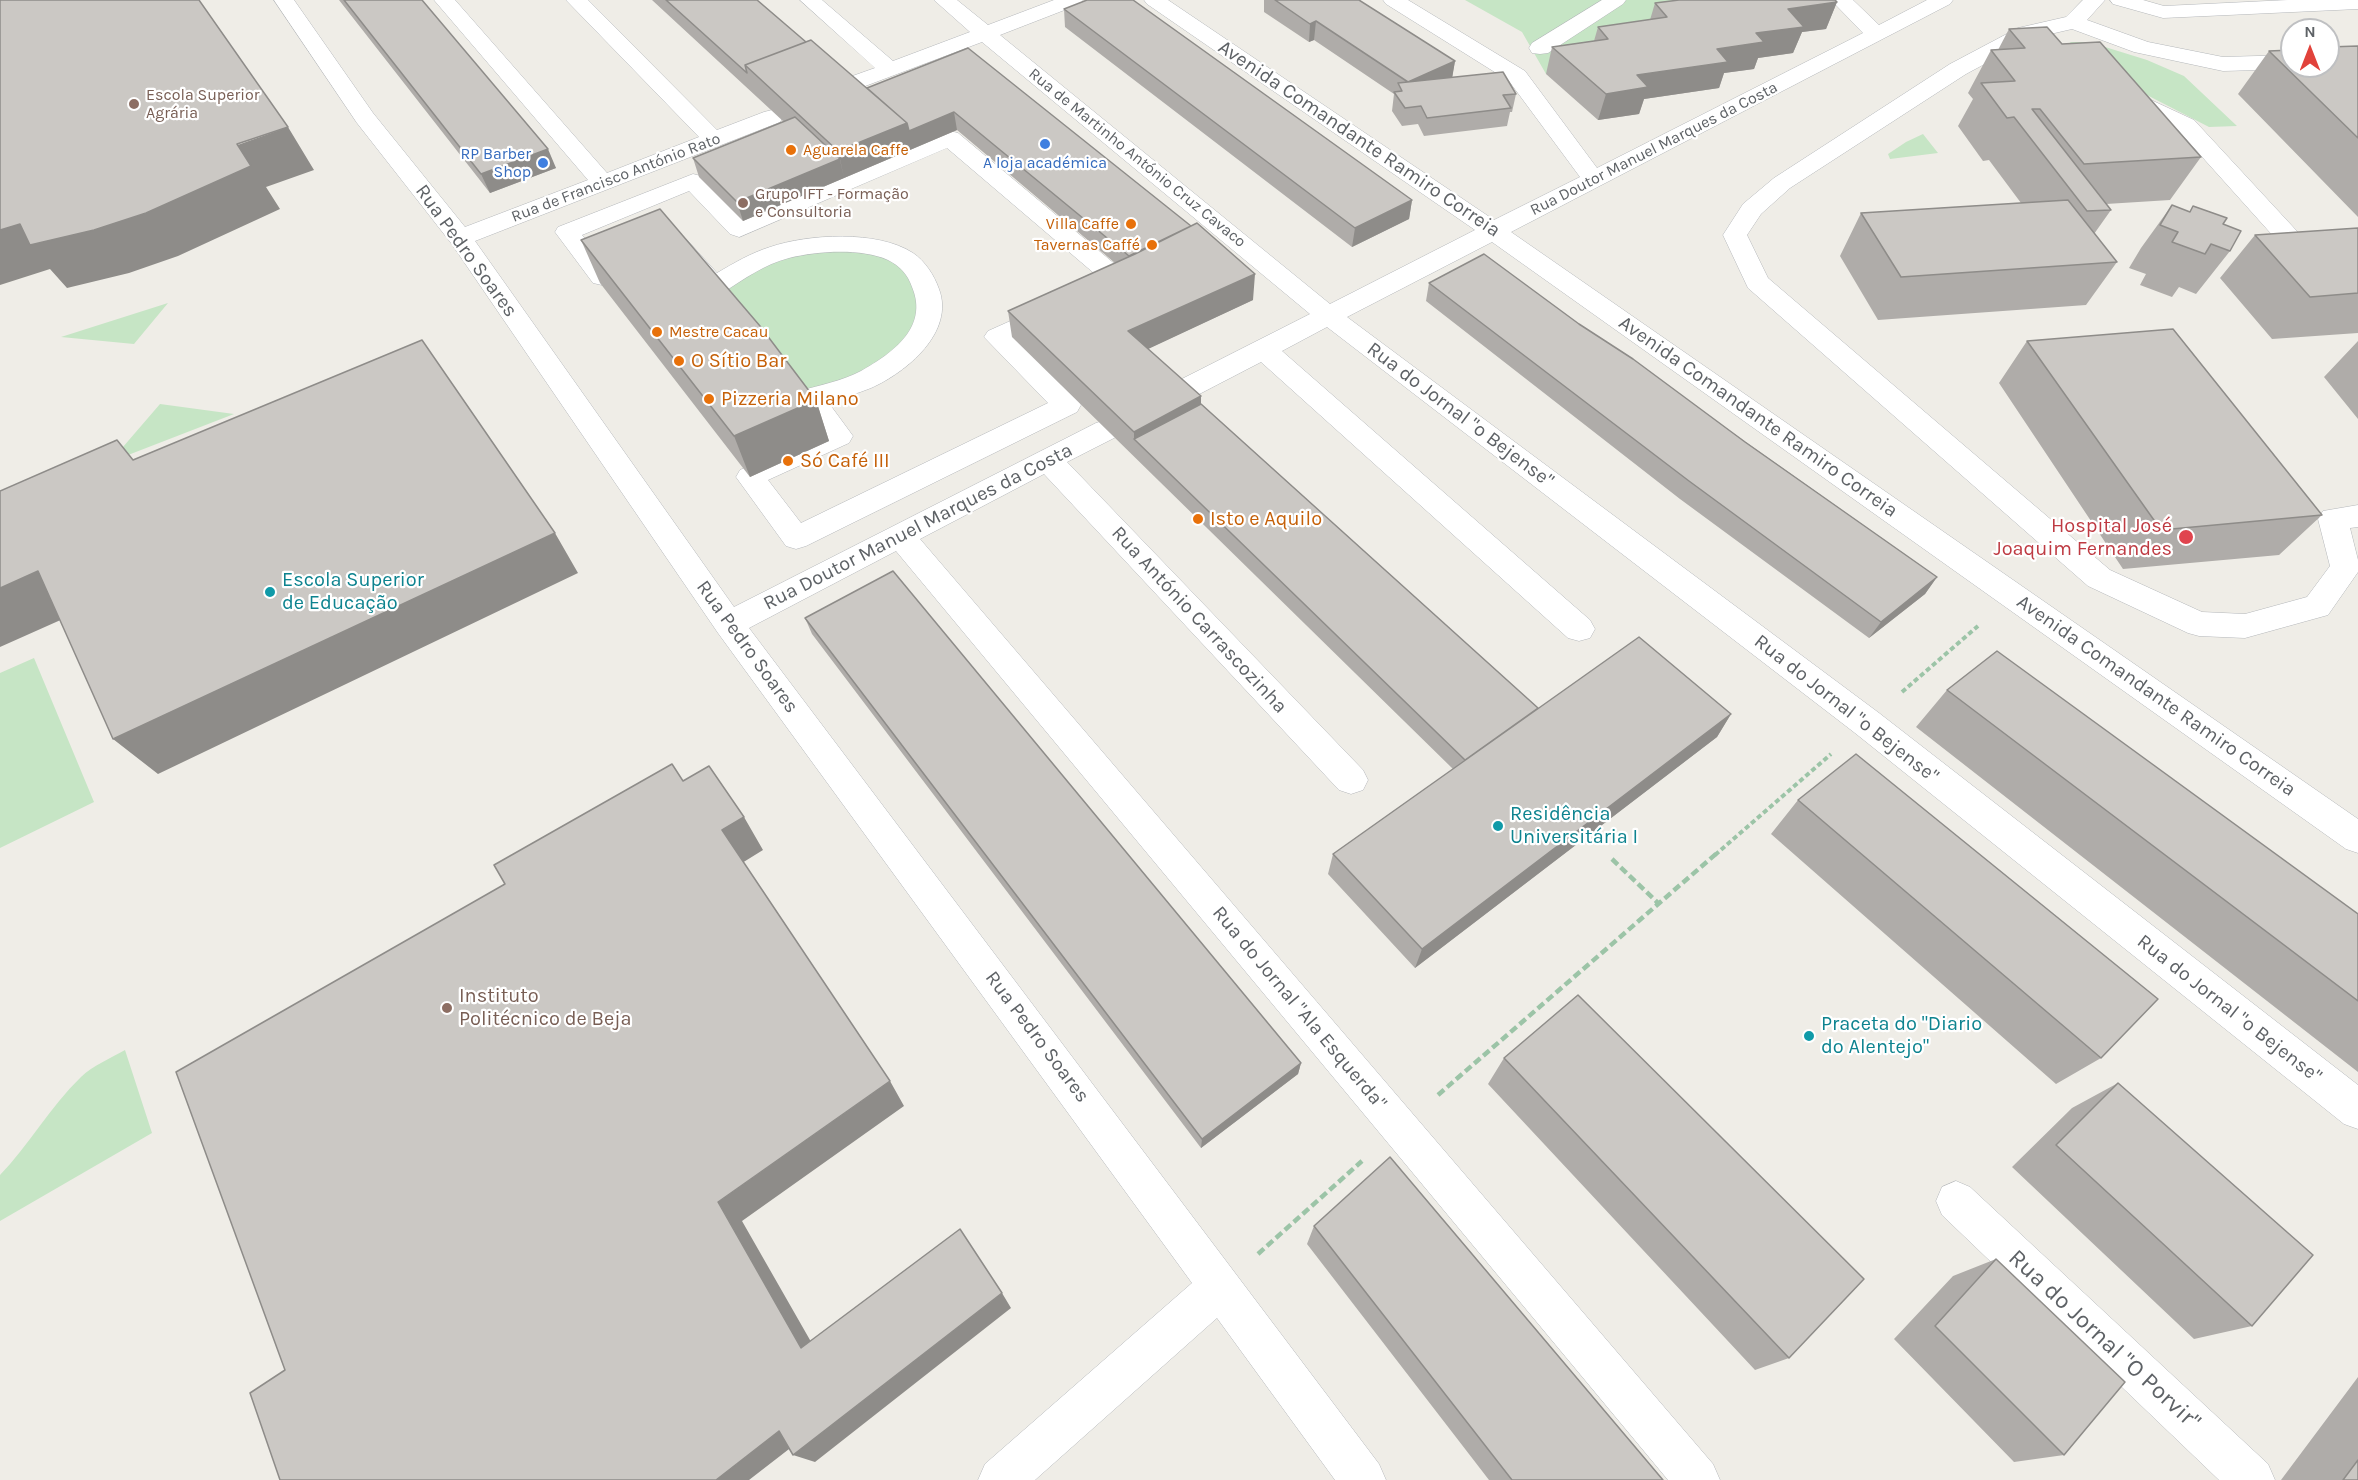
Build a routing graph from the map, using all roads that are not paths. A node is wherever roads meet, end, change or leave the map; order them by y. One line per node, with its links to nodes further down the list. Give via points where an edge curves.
1 (284, 0): 28 (street, Rua Pedro Soares, via 365,118)
2 (444, 0): 26 (street)
3 (576, 0): 24 (street)
4 (810, 0): 20 (street)
5 (944, 0): 16 (street, Rua de Martinho António Cruz Cavaco)
6 (1073, 0): 16 (street)
7 (1154, 0): 27 (street, Avenida Comandante Ramiro Correia)
8 (1393, 0): 25 (street, via 1517,76)
9 (1841, 0): 17 (street)
10 (1943, 0): 17 (street, Rua Doutor Manuel Marques da Costa)
11 (2095, 0): 15 (street)
12 (2120, 0): 14 (street, via 2163,12)
13 (1607, 2): 18 (street)
14 (2358, 3)
15 (2073, 22): 19 (street, via 2142,47 2223,64); 36 (street, via 2026,33 2016,49 1958,69 1792,176 1752,209 1735,234 1757,282 2098,578 2199,624 2245,626 2317,606 2345,568 2333,519)
16 (984, 33): 20 (street); 31 (street, Rua de Martinho António Cruz Cavaco)
17 (1876, 34): 25 (street, Rua Doutor Manuel Marques da Costa)
18 (1540, 48)
19 (2280, 62)
20 (890, 69): 21 (street)
21 (852, 84)
22 (2098, 84): 29 (street, via 2186,125)
23 (772, 117): 24 (street, Rua de Francisco António Rato)
24 (714, 140): 26 (street, Rua de Francisco António Rato)
25 (1594, 180): 27 (street, Rua Doutor Manuel Marques da Costa)
26 (602, 182): 28 (street, Rua de Francisco António Rato)
27 (1494, 231): 31 (street, Rua Doutor Manuel Marques da Costa); 41 (street, Avenida Comandante Ramiro Correia)
28 (460, 238): 38 (street, Rua Pedro Soares)
29 (2310, 261)
30 (715, 286): 30 (street, via 678,246 602,277 567,232 693,181 739,229 950,138 1120,282 997,337 1067,405 796,538 750,477 839,436 810,398 862,381 887,367 916,341 930,317 928,292 916,267 896,254 856,245 781,252 748,265)
31 (1329, 316): 32 (street, Rua Doutor Manuel Marques da Costa); 42 (street, Rua do Jornal "o Bejense", via 1867,723)
32 (1263, 350): 33 (street, Rua Doutor Manuel Marques da Costa); 39 (street)
33 (1172, 396)
34 (1106, 430): 35 (street, Rua Doutor Manuel Marques da Costa)
35 (1048, 460): 37 (street, Rua Doutor Manuel Marques da Costa); 40 (street, Rua António Carrascozinha)
36 (2358, 516)
37 (900, 535): 38 (street, Rua Doutor Manuel Marques da Costa); 47 (street, Rua do Jornal "Ala Esquerda")
38 (729, 624): 44 (street, Rua Pedro Soares)
39 (1579, 628)
40 (1351, 780)
41 (2358, 838)
42 (2358, 1110)
43 (1956, 1201): 48 (street, Rua do Jornal "O Porvir")
44 (1221, 1286): 45 (street); 46 (street, Rua Pedro Soares)
45 (1001, 1480)
46 (1363, 1480)
47 (1697, 1480)
48 (2252, 1480)

